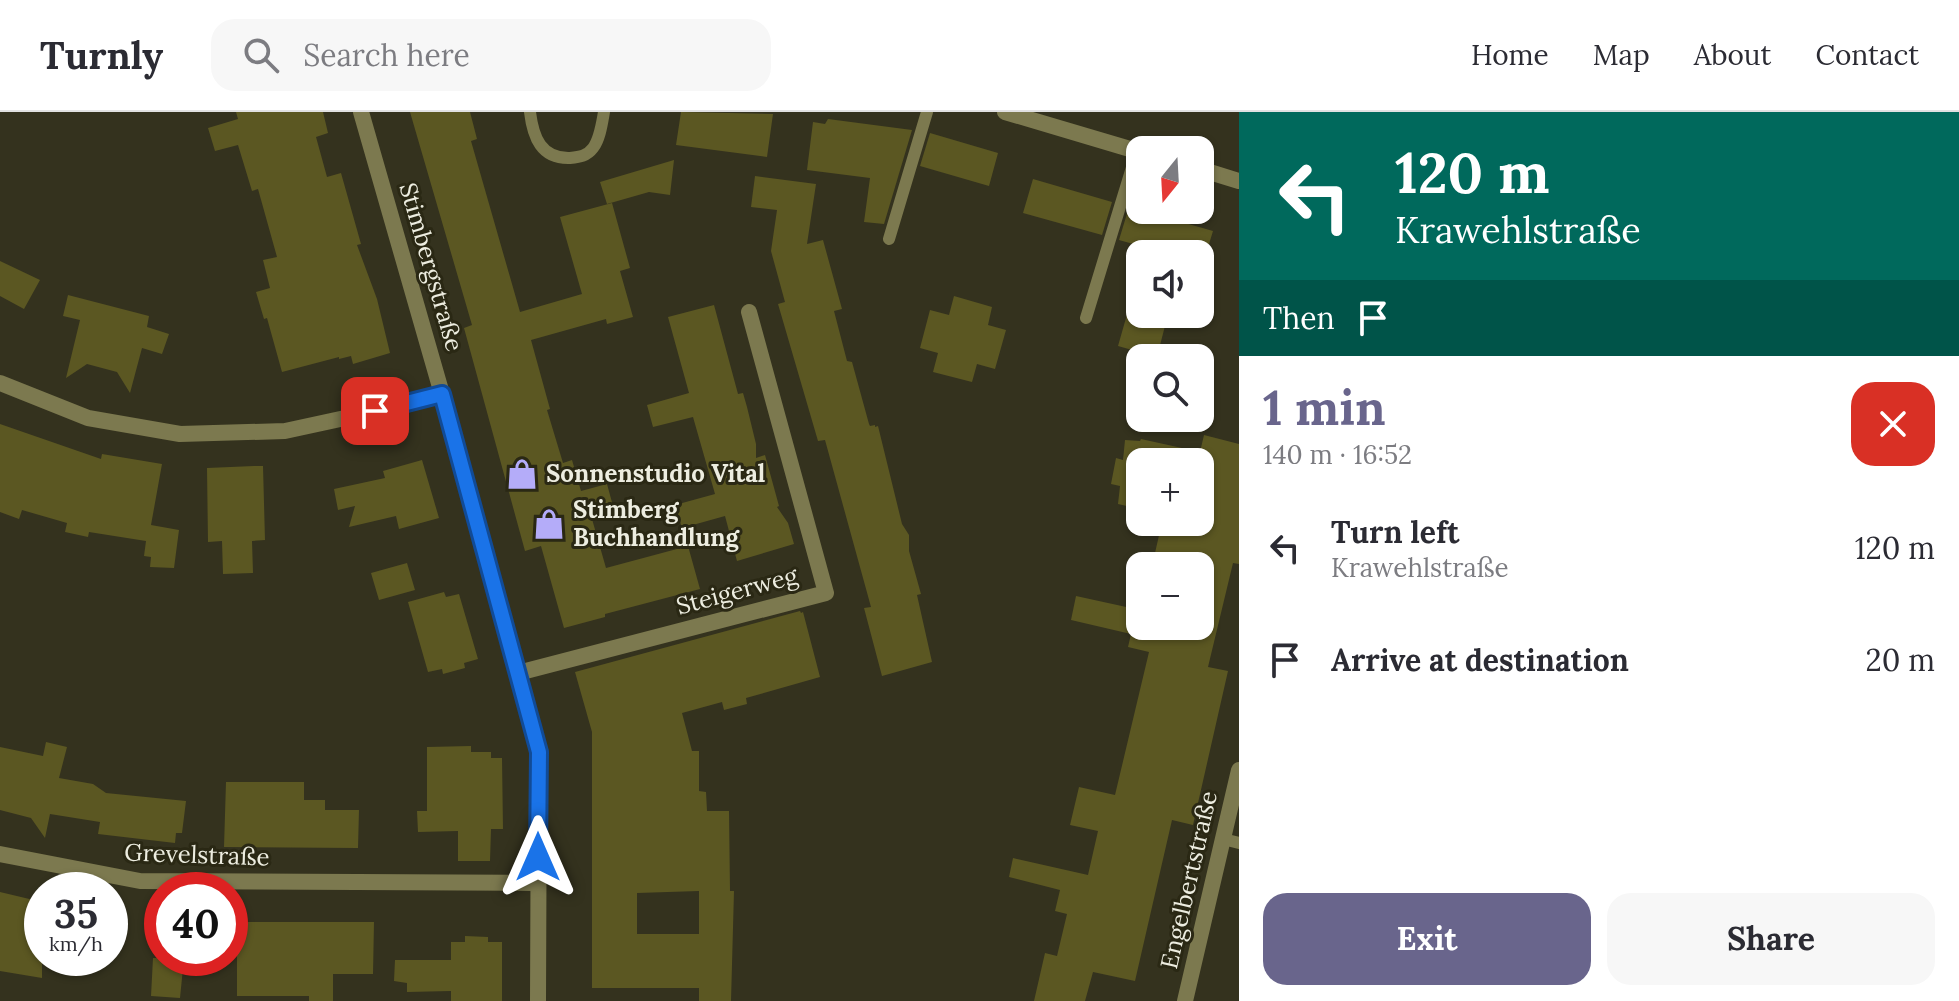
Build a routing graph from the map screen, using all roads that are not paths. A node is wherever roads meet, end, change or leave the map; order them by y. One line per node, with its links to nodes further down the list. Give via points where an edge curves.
1 (361, 112): 14 (street, Stimbergstraße)
2 (530, 112): 3 (lane, via 535,139 543,150 567,158 584,156 594,147)
3 (604, 112)
4 (927, 112): 10 (lane)
5 (1005, 112): 6 (street)
6 (1126, 147)
7 (1214, 173): 8 (street)
8 (1239, 181)
9 (1126, 190): 12 (lane)
10 (889, 239)
11 (749, 312): 15 (street, Steigerweg, via 826,593)
12 (1086, 318)
13 (0, 383): 14 (street, via 88,418 180,434 285,431)
14 (442, 394): 15 (street, Stimbergstraße)
15 (518, 673): 19 (street, Stimbergstraße, via 539,752)
16 (1239, 770): 17 (street, Engelbertstraße)
17 (1231, 841): 21 (street, Engelbertstraße)
18 (0, 854): 19 (street, Grevelstraße, via 140,881)
19 (538, 883): 20 (street, Stimbergstraße)
20 (538, 1001)
21 (1185, 1001)

